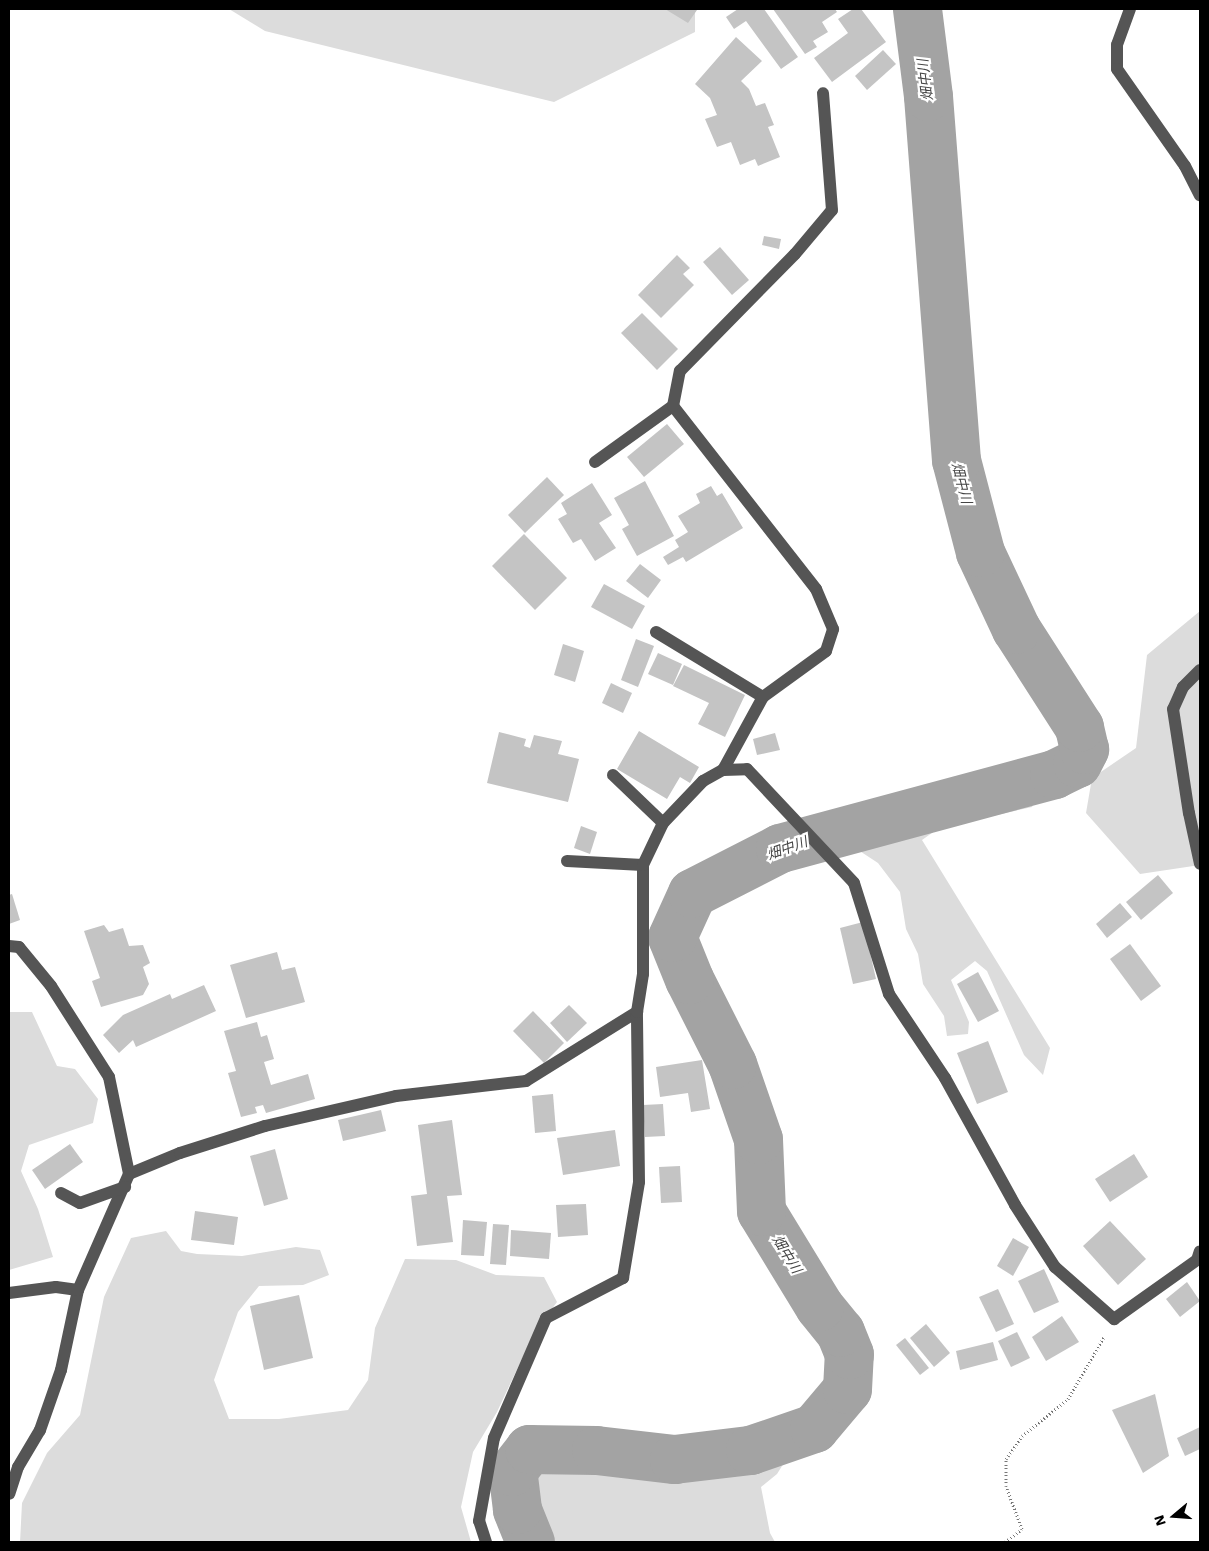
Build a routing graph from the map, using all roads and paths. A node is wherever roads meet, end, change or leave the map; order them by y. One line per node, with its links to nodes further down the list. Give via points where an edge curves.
1 (1130, 9): 3 (street, via 1117,45 1118,69 1185,166)
2 (823, 93): 4 (street, via 832,210 795,254 680,371)
3 (1200, 195)
4 (673, 406): 5 (street); 8 (street, via 816,589 833,629 826,652)
5 (595, 462)
6 (656, 632): 8 (street)
7 (1200, 670): 14 (street, via 1183,688 1173,709)
8 (763, 697): 9 (street)
9 (723, 770): 11 (street, via 702,781); 23 (street, via 747,769 854,884 889,994 945,1078 1015,1205 1055,1267)
10 (613, 776): 11 (street)
11 (663, 823): 13 (street)
12 (567, 861): 13 (street)
13 (643, 864): 16 (street, via 644,974)
14 (1200, 864)
15 (9, 946): 17 (street, via 18,947 51,986 109,1077)
16 (637, 1012): 17 (street, via 526,1081 396,1096 275,1124 180,1153); 25 (street, via 639,1182 623,1278 546,1318 494,1438 480,1521)
17 (129, 1174): 18 (street)
18 (126, 1187): 19 (street, via 80,1203); 21 (street)
19 (61, 1193)
20 (1199, 1259): 23 (street)
21 (78, 1290): 22 (street, via 56,1287); 24 (street, via 61,1370 40,1430 18,1467)
22 (9, 1293)
23 (1114, 1319): 26 (path, via 1068,1399 1022,1436 1006,1460 1006,1486 1022,1529)
24 (9, 1494)
25 (486, 1542)
26 (1004, 1542)

